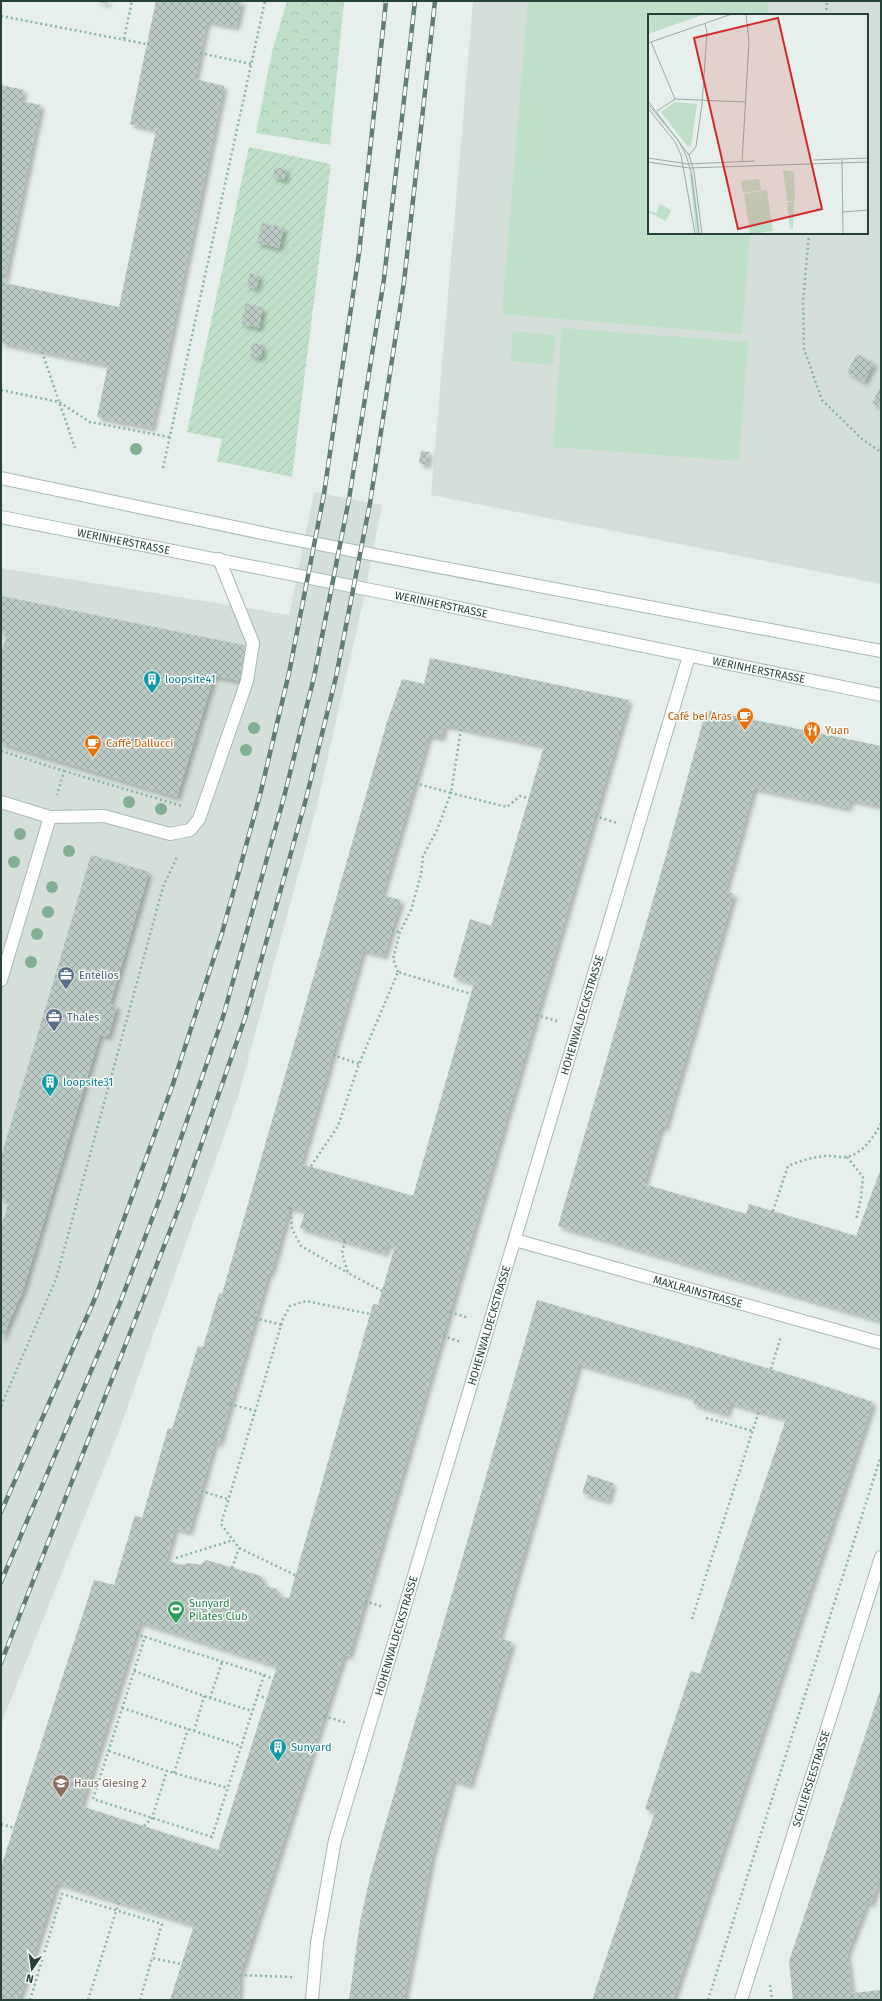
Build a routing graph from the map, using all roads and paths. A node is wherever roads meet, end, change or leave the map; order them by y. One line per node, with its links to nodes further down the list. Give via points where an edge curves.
1 (132, 1): 6 (path)
2 (265, 1): 9 (path)
3 (828, 1): 4 (path)
4 (826, 14)
5 (1, 16): 6 (path)
6 (124, 39): 7 (path)
7 (146, 44)
8 (200, 53): 9 (path)
9 (252, 64): 14 (path)
10 (809, 234): 16 (path, via 803,303 804,349 822,400 862,439)
11 (42, 352): 13 (path)
12 (1, 390): 13 (path)
13 (59, 402): 14 (path, via 90,422); 15 (path)
14 (169, 438): 17 (path)
15 (75, 448)
16 (881, 452)
17 (163, 468)
18 (1, 478): 21 (street, via 282,537)
19 (1, 517): 20 (street, WERINHERSTRASSE)
20 (219, 559): 22 (street, WERINHERSTRASSE); 33 (street, via 253,643 246,681 199,819)
21 (881, 651)
22 (689, 656): 23 (street, WERINHERSTRASSE); 47 (street, HOHENWALDECKSTRASSE)
23 (881, 695)
24 (460, 729): 28 (path)
25 (1, 751): 26 (path)
26 (64, 770): 31 (path); 32 (path)
27 (415, 783): 28 (path)
28 (451, 793): 29 (path, via 507,807 520,796); 35 (path, via 437,830 423,856 421,875)
29 (528, 798)
30 (1, 802): 32 (street)
31 (187, 808)
32 (50, 817): 33 (street, via 104,816 170,834); 37 (street)
33 (190, 830): 58 (path, via 163,887 56,1279)
34 (392, 930): 35 (path)
35 (400, 932): 36 (path, via 393,959)
36 (398, 972): 38 (path); 40 (path)
37 (1, 980)
38 (471, 994)
39 (333, 1055): 40 (path)
40 (359, 1064): 43 (path, via 338,1126)
41 (881, 1122): 42 (path, via 864,1148)
42 (847, 1157): 45 (path, via 826,1155 788,1166); 46 (path, via 862,1177)
43 (311, 1166)
44 (290, 1207): 49 (path, via 292,1229 301,1246)
45 (773, 1211)
46 (856, 1220)
47 (515, 1240): 52 (street, MAXLRAINSTRASSE); 101 (street, HOHENWALDECKSTRASSE, via 335,1840)
48 (345, 1241): 49 (path, via 342,1253)
49 (348, 1273): 50 (path)
50 (382, 1291)
51 (370, 1314): 54 (path, via 306,1301 290,1306)
52 (787, 1317): 55 (street, MAXLRAINSTRASSE); 56 (path)
53 (255, 1318): 54 (path)
54 (282, 1325): 59 (path)
55 (881, 1343)
56 (771, 1369)
57 (230, 1404): 59 (path)
58 (1, 1406)
59 (256, 1411): 65 (path)
60 (759, 1411): 62 (path)
61 (706, 1418): 62 (path)
62 (753, 1430): 72 (path)
63 (881, 1456): 106 (path)
64 (201, 1491): 65 (path)
65 (228, 1499): 66 (path, via 221,1524)
66 (233, 1540): 67 (path); 69 (path)
67 (239, 1548): 70 (path); 71 (path)
68 (881, 1557): 107 (street, SCHLIERSEESTRASSE)
69 (176, 1558)
70 (232, 1568)
71 (295, 1575)
72 (692, 1619)
73 (136, 1634): 74 (path)
74 (145, 1637): 75 (path); 76 (path)
75 (222, 1662): 77 (path); 81 (path)
76 (134, 1671): 80 (path); 83 (path)
77 (264, 1675): 78 (path); 79 (path)
78 (273, 1678)
79 (258, 1695): 82 (path); 84 (path)
80 (204, 1696): 81 (path); 86 (path)
81 (210, 1698): 84 (path)
82 (266, 1698)
83 (122, 1708): 85 (path); 88 (path)
84 (252, 1711): 87 (path)
85 (188, 1729): 86 (path); 90 (path)
86 (194, 1731): 87 (path)
87 (241, 1746): 91 (path)
88 (109, 1751): 89 (path); 92 (path, via 93,1799)
89 (167, 1771): 90 (path); 92 (path)
90 (174, 1773): 91 (path)
91 (228, 1788): 92 (path, via 212,1838)
92 (152, 1818): 94 (path)
93 (1, 1824): 95 (path)
94 (144, 1826)
95 (14, 1828)
96 (119, 1902): 97 (path)
97 (116, 1910): 98 (path, via 162,1924); 102 (path, via 62,1894); 103 (path)
98 (152, 1958): 99 (path); 104 (path)
99 (181, 1964)
100 (240, 1975): 101 (path)
101 (313, 1978): 105 (street, HOHENWALDECKSTRASSE)
102 (30, 2000)
103 (88, 2000)
104 (140, 2000)
105 (312, 2000)
106 (708, 2000)
107 (741, 2000)

